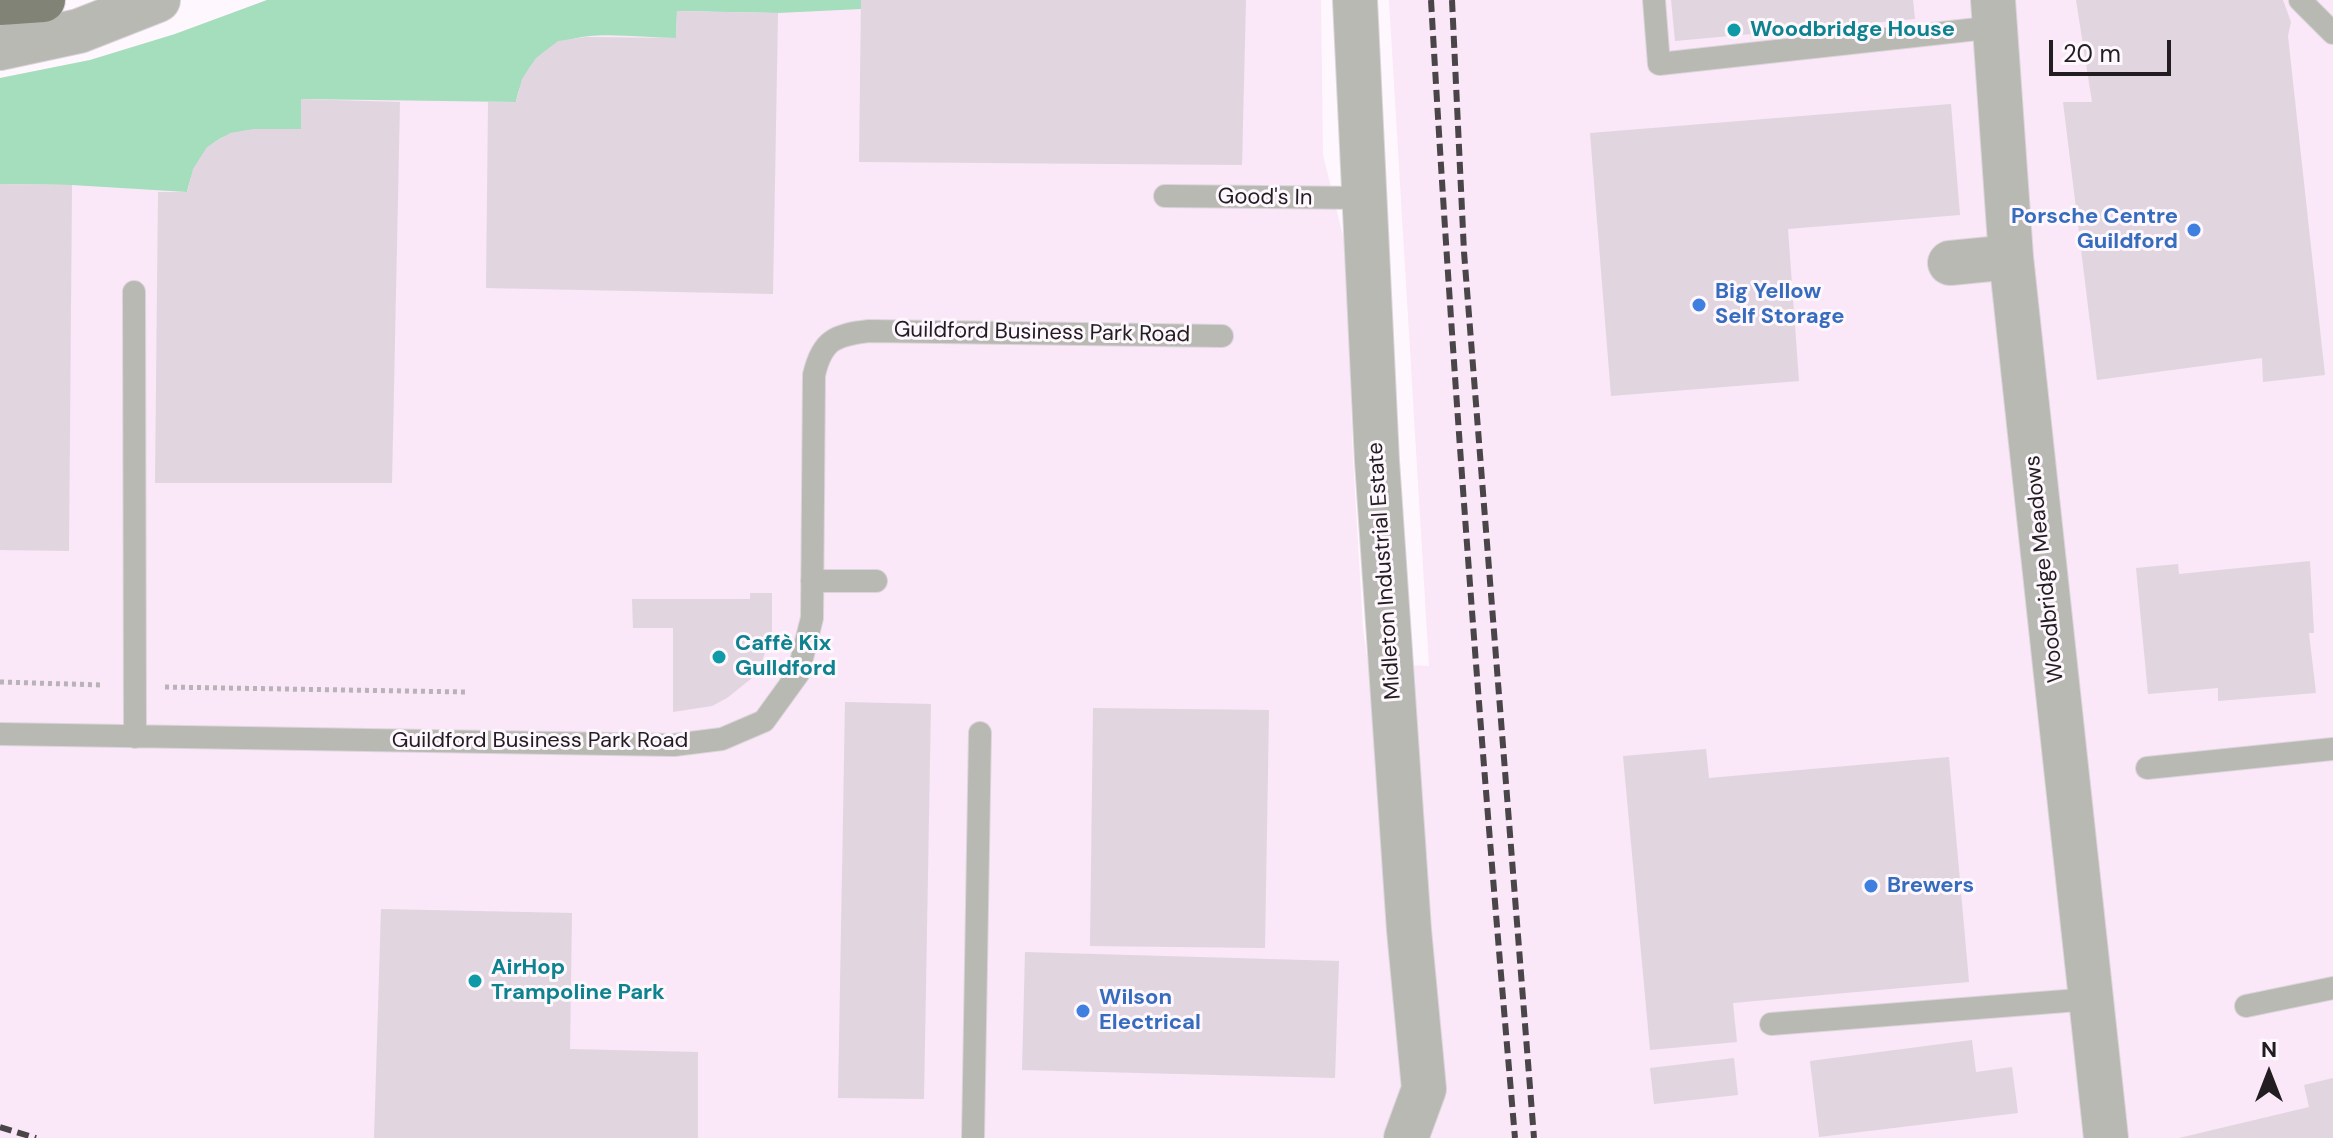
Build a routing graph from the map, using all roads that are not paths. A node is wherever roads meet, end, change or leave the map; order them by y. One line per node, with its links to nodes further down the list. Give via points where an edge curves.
1 (43, 0): 6 (main road)
2 (158, 0): 9 (street, via 79,31)
3 (1355, 0): 11 (street, Midleton Industrial Estate)
4 (1654, 0): 7 (lane, via 1659,64)
5 (2300, 0): 8 (lane)
6 (0, 3)
7 (1995, 14): 12 (street, Woodbridge Meadows)
8 (2333, 33)
9 (0, 48)
10 (1165, 196): 11 (lane, Good's In)
11 (1365, 198): 28 (street, Midleton Industrial Estate, via 1378,477 1424,1089)
12 (2011, 257): 13 (street); 24 (street, Woodbridge Meadows)
13 (1950, 263)
14 (134, 292): 20 (lane)
15 (1222, 336): 16 (lane, Guildford Business Park Road, via 841,334 819,352 814,375)
16 (812, 581): 17 (lane); 20 (lane, Guildford Business Park Road, via 812,618 798,674 764,721 722,739 674,745)
17 (876, 581)
18 (980, 733): 27 (lane)
19 (0, 734): 20 (lane, Guildford Business Park Road)
20 (135, 737)
21 (2333, 749): 22 (lane)
22 (2147, 768)
23 (2333, 988): 25 (lane)
24 (2091, 999): 26 (lane); 29 (street, Woodbridge Meadows)
25 (2246, 1006)
26 (1771, 1024)
27 (973, 1138)
28 (1406, 1138)
29 (2106, 1138)

